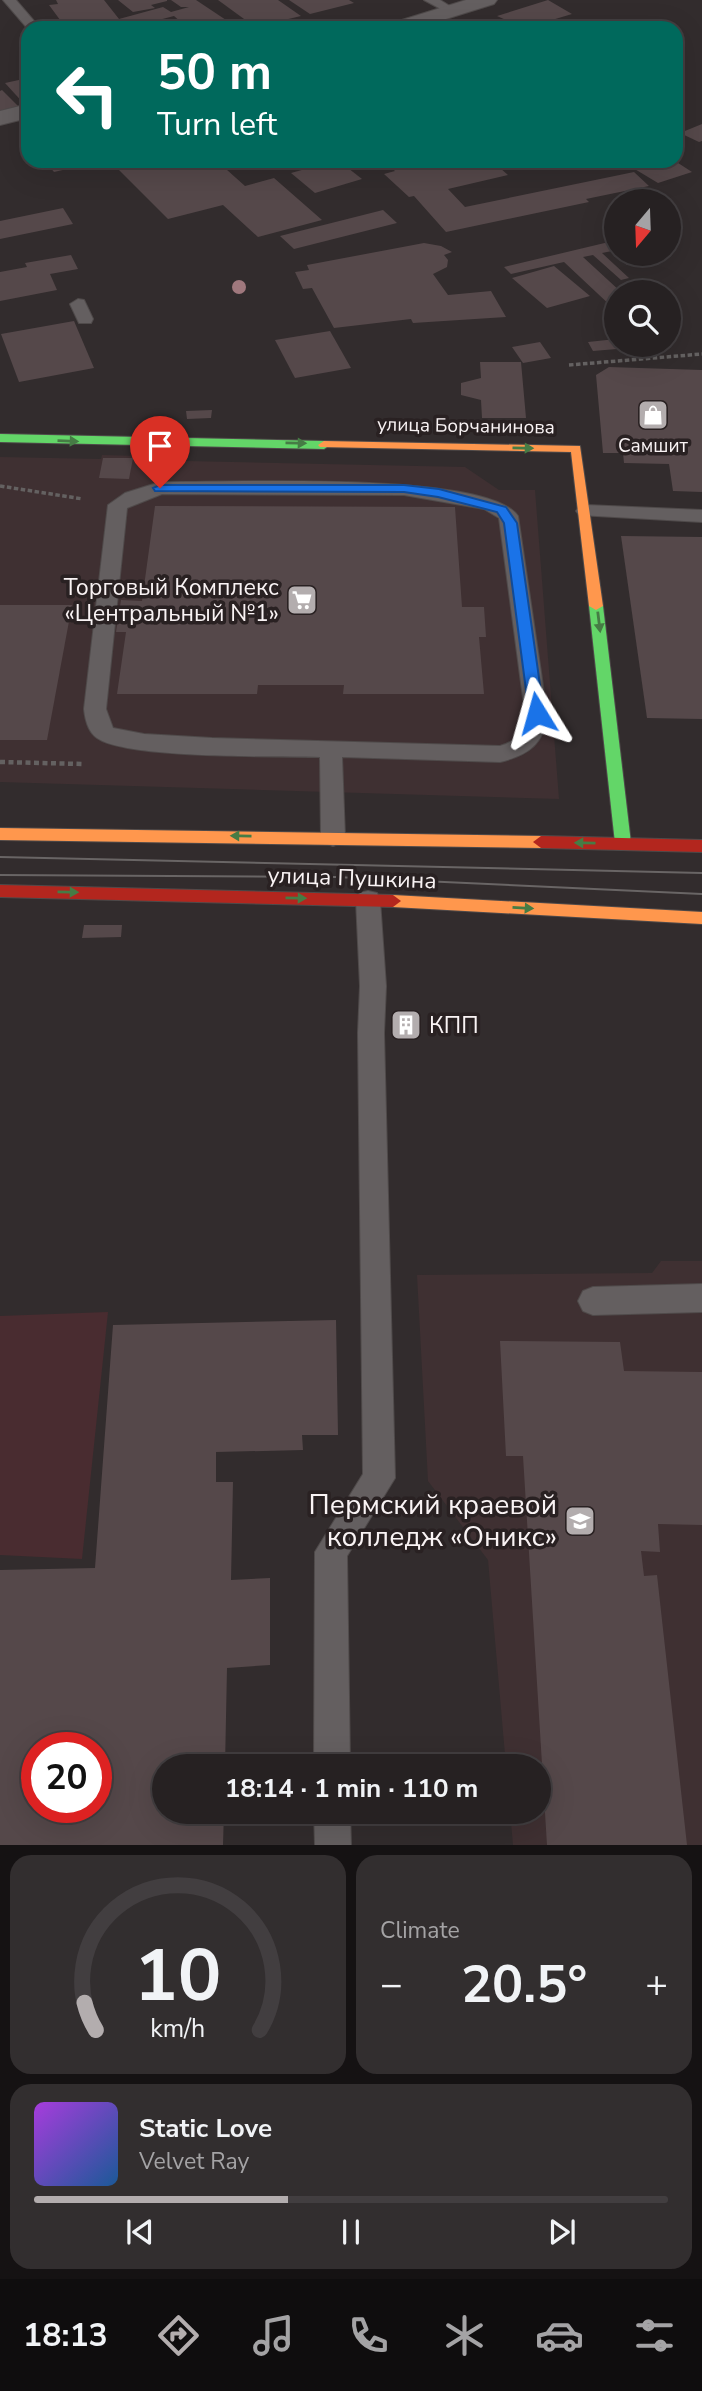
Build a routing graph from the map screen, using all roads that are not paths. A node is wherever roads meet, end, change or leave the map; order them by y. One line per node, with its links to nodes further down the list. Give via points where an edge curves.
1 (9, 0): 5 (lane)
2 (430, 0): 4 (lane)
3 (487, 0): 4 (street)
4 (452, 11): 6 (street)
5 (28, 21)
6 (419, 21)
7 (21, 113): 8 (street)
8 (0, 118)
9 (0, 438): 10 (street, улица Борчанинова, one-way to 10, via 576,449)
10 (586, 512): 11 (lane); 15 (street, улица Борчанинова, one-way to 15)
11 (702, 516)
12 (331, 749): 12 (lane, via 500,754 528,743 537,713 511,523 502,509 404,489 160,488 118,505 95,709 103,732 130,740); 14 (lane)
13 (0, 834): 14 (street, улица Пушкина, one-way to 13)
14 (333, 837): 15 (street, улица Пушкина, one-way to 14)
15 (623, 844): 16 (street, улица Пушкина)
16 (702, 846)
17 (0, 891): 18 (street, улица Пушкина, one-way to 18)
18 (368, 900): 19 (street, улица Пушкина, one-way to 19); 22 (lane, via 379,1478 331,1552)
19 (702, 918)
20 (702, 1298): 21 (lane)
21 (593, 1301)
22 (332, 1754)
23 (332, 1824): 24 (lane)
24 (332, 1845)

